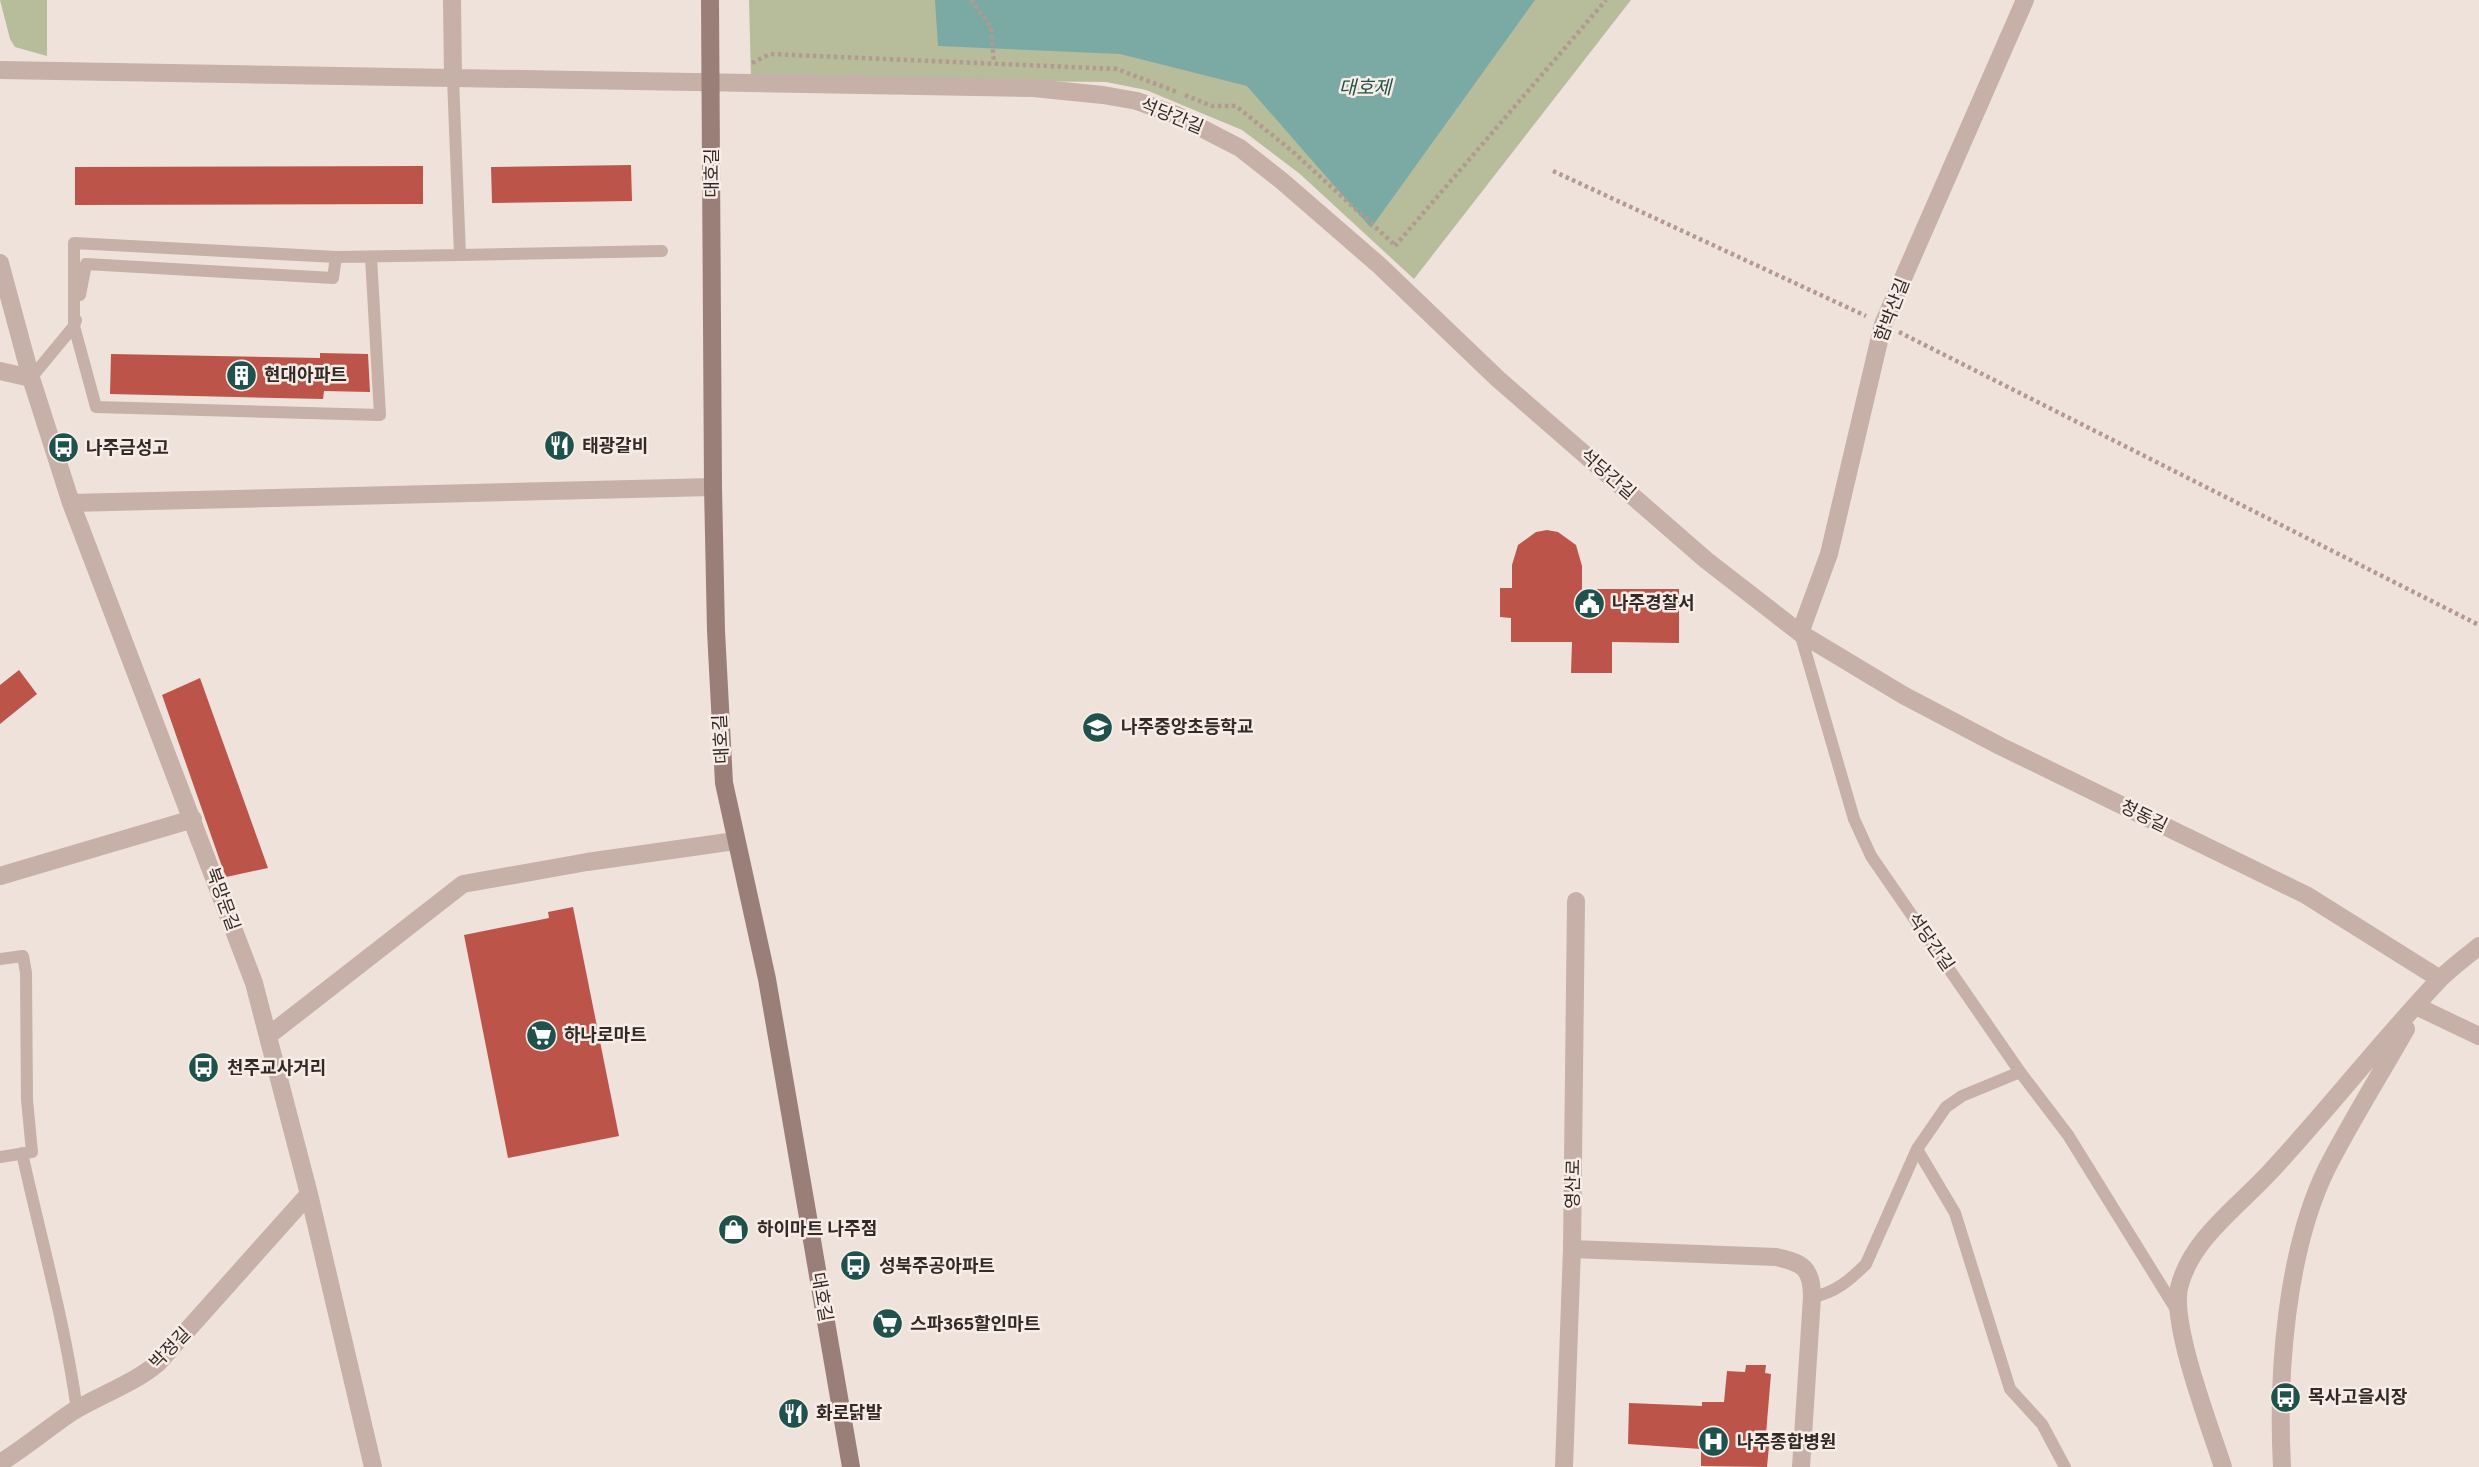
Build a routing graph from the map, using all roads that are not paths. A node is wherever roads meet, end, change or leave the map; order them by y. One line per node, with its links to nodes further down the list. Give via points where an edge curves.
1 (452, 0): 5 (street)
2 (710, 0): 6 (street, 대호길)
3 (2025, 0): 17 (street, 함박산길, via 1883,324 1829,554)
4 (0, 70): 5 (street, 석당간길)
5 (453, 78): 6 (street, 석당간길); 8 (lane)
6 (711, 84): 15 (street, 대호길); 17 (street, 석당간길, via 1033,88 1138,101 1176,115 1240,148 1282,181 1518,397 1706,560)
7 (662, 251): 8 (lane)
8 (460, 255): 10 (lane)
9 (336, 257): 10 (lane); 12 (lane, via 332,278 86,264); 12 (lane, via 74,243)
10 (371, 257): 12 (lane, via 380,415 96,407)
11 (0, 263): 14 (street, 북망문길)
12 (74, 326): 14 (lane)
13 (0, 371): 14 (street)
14 (31, 378): 16 (street, 북망문길)
15 (713, 487): 16 (street); 19 (street, 대호길, via 723,770)
16 (71, 503): 18 (street, 북망문길)
17 (1800, 633): 24 (street, 청동길, via 2000,746 2306,895); 28 (lane, 석당간길, via 1854,820 1871,856)
18 (193, 819): 20 (street); 27 (street, 북망문길, via 254,984)
19 (736, 841): 27 (street, via 463,884); 39 (street, 대호길, via 767,979)
20 (0, 876)
21 (1576, 901): 33 (street, 영산로)
22 (2479, 946): 24 (street)
23 (0, 959): 30 (lane, via 23,956 26,972 32,1152)
24 (2440, 979): 25 (street); 35 (street, via 2204,1240 2179,1287)
25 (2418, 1007): 26 (street); 44 (street, via 2327,1169 2310,1210 2290,1302 2282,1370)
26 (2479, 1036)
27 (268, 1037): 32 (street, 북망문길)
28 (2020, 1072): 29 (lane, via 1946,1107); 35 (lane, 석당간길, via 2095,1175)
29 (1917, 1149): 34 (lane, via 1866,1264 1828,1294); 42 (lane, via 1955,1213 2010,1389 2042,1424)
30 (22, 1153): 31 (lane); 36 (lane, via 62,1318)
31 (0, 1157)
32 (309, 1194): 36 (street, 박정길, via 158,1363); 38 (street, 북망문길)
33 (1572, 1250): 34 (street, via 1776,1257 1797,1262 1810,1276); 40 (street, 영산로)
34 (1812, 1297): 41 (street)
35 (2178, 1311): 43 (street)
36 (77, 1410): 37 (street, 박정길)
37 (0, 1463)
38 (373, 1467)
39 (851, 1467)
40 (1564, 1467)
41 (1801, 1467)
42 (2065, 1467)
43 (2223, 1467)
44 (2282, 1467)

